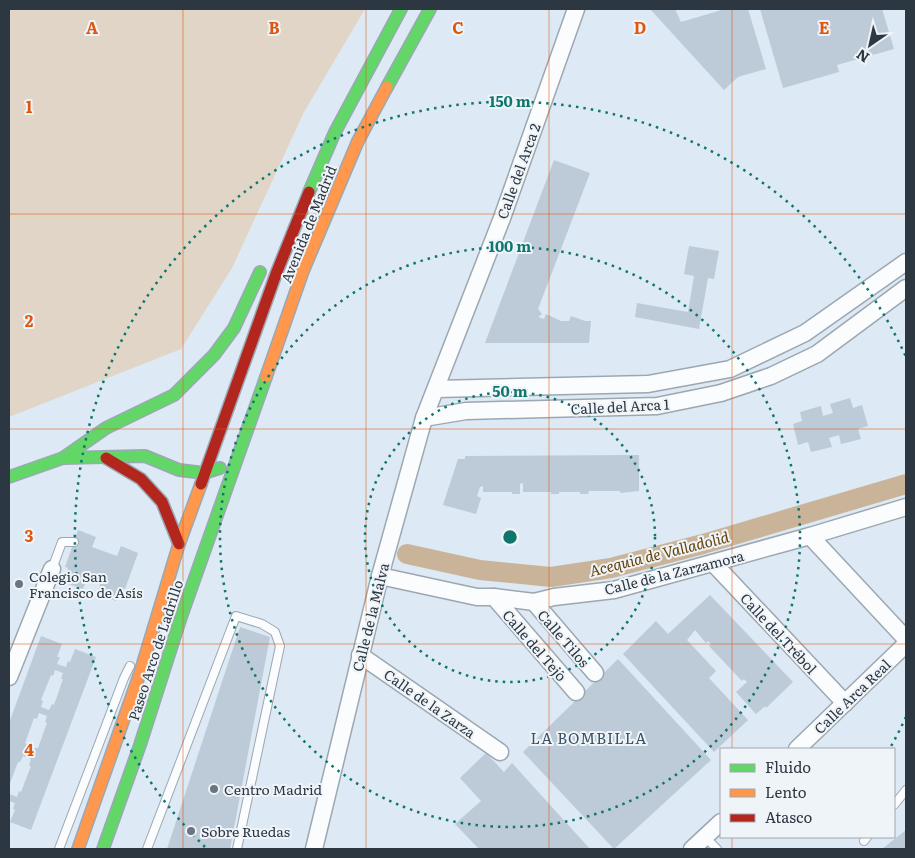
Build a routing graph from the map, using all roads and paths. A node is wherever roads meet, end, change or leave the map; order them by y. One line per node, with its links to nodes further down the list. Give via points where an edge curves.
1 (401, 9): 4 (main road, Avenida de Madrid)
2 (430, 9): 13 (main road, Avenida de Madrid, via 358,141 303,271)
3 (576, 9): 9 (street, Calle del Arca 2, via 502,218)
4 (393, 22): 5 (main road, Avenida de Madrid); 14 (main road, Avenida de Madrid, via 335,132 304,204)
5 (356, 69)
6 (266, 257): 11 (main road, Avenida de Madrid, via 234,328 174,395 106,428)
7 (906, 262): 9 (street, Calle del Arca 1, via 805,332 730,368 648,384)
8 (906, 288): 10 (street, Calle del Arca 1, via 817,354 771,376 721,393 657,406 466,411)
9 (436, 389): 10 (street, Calle de la Malva)
10 (424, 418): 22 (street, Calle de la Malva)
11 (63, 458): 12 (main road); 15 (main road)
12 (106, 458): 14 (main road, via 145,456 180,470); 19 (main road, via 141,479 162,502)
13 (236, 460): 14 (main road); 43 (main road, Paseo Arco de Ladrillo)
14 (204, 473): 19 (main road, Paseo Arco de Ladrillo)
15 (9, 477)
16 (906, 507): 17 (street, Calle de la Zarzamora)
17 (810, 536): 20 (street, Calle de la Zarzamora); 26 (street)
18 (74, 542): 21 (lane, via 62,542)
19 (179, 544): 25 (main road, Paseo Arco de Ladrillo)
20 (713, 563): 24 (street, Calle de la Zarzamora, via 614,590); 34 (street, Calle del Trébol)
21 (52, 568): 32 (street)
22 (380, 576): 23 (street, Calle de la Zarzamora, via 478,597); 29 (street, Calle de la Malva)
23 (494, 597): 24 (street, Calle de la Zarzamora); 33 (street, Calle del Tejo)
24 (534, 602): 31 (street, Calle Tilos)
25 (160, 609): 28 (lane, Paseo Arco de Ladrillo); 42 (main road, Paseo Arco de Ladrillo)
26 (906, 639)
27 (906, 644): 34 (street, Calle Arca Real)
28 (138, 652)
29 (360, 655): 36 (street, Calle de la Zarza); 46 (street, Calle de la Malva)
30 (133, 661): 41 (lane, Paseo Arco de Ladrillo)
31 (595, 673)
32 (9, 677)
33 (576, 692)
34 (845, 703): 35 (street, Calle Arca Real)
35 (798, 748)
36 (500, 752)
37 (906, 790): 38 (lane)
38 (895, 804)
39 (720, 823): 40 (street)
40 (705, 837): 47 (street); 48 (lane)
41 (59, 849)
42 (78, 849)
43 (102, 849)
44 (147, 849): 45 (lane, via 236,616 275,632 280,646)
45 (237, 849)
46 (314, 849)
47 (692, 849)
48 (718, 849)

